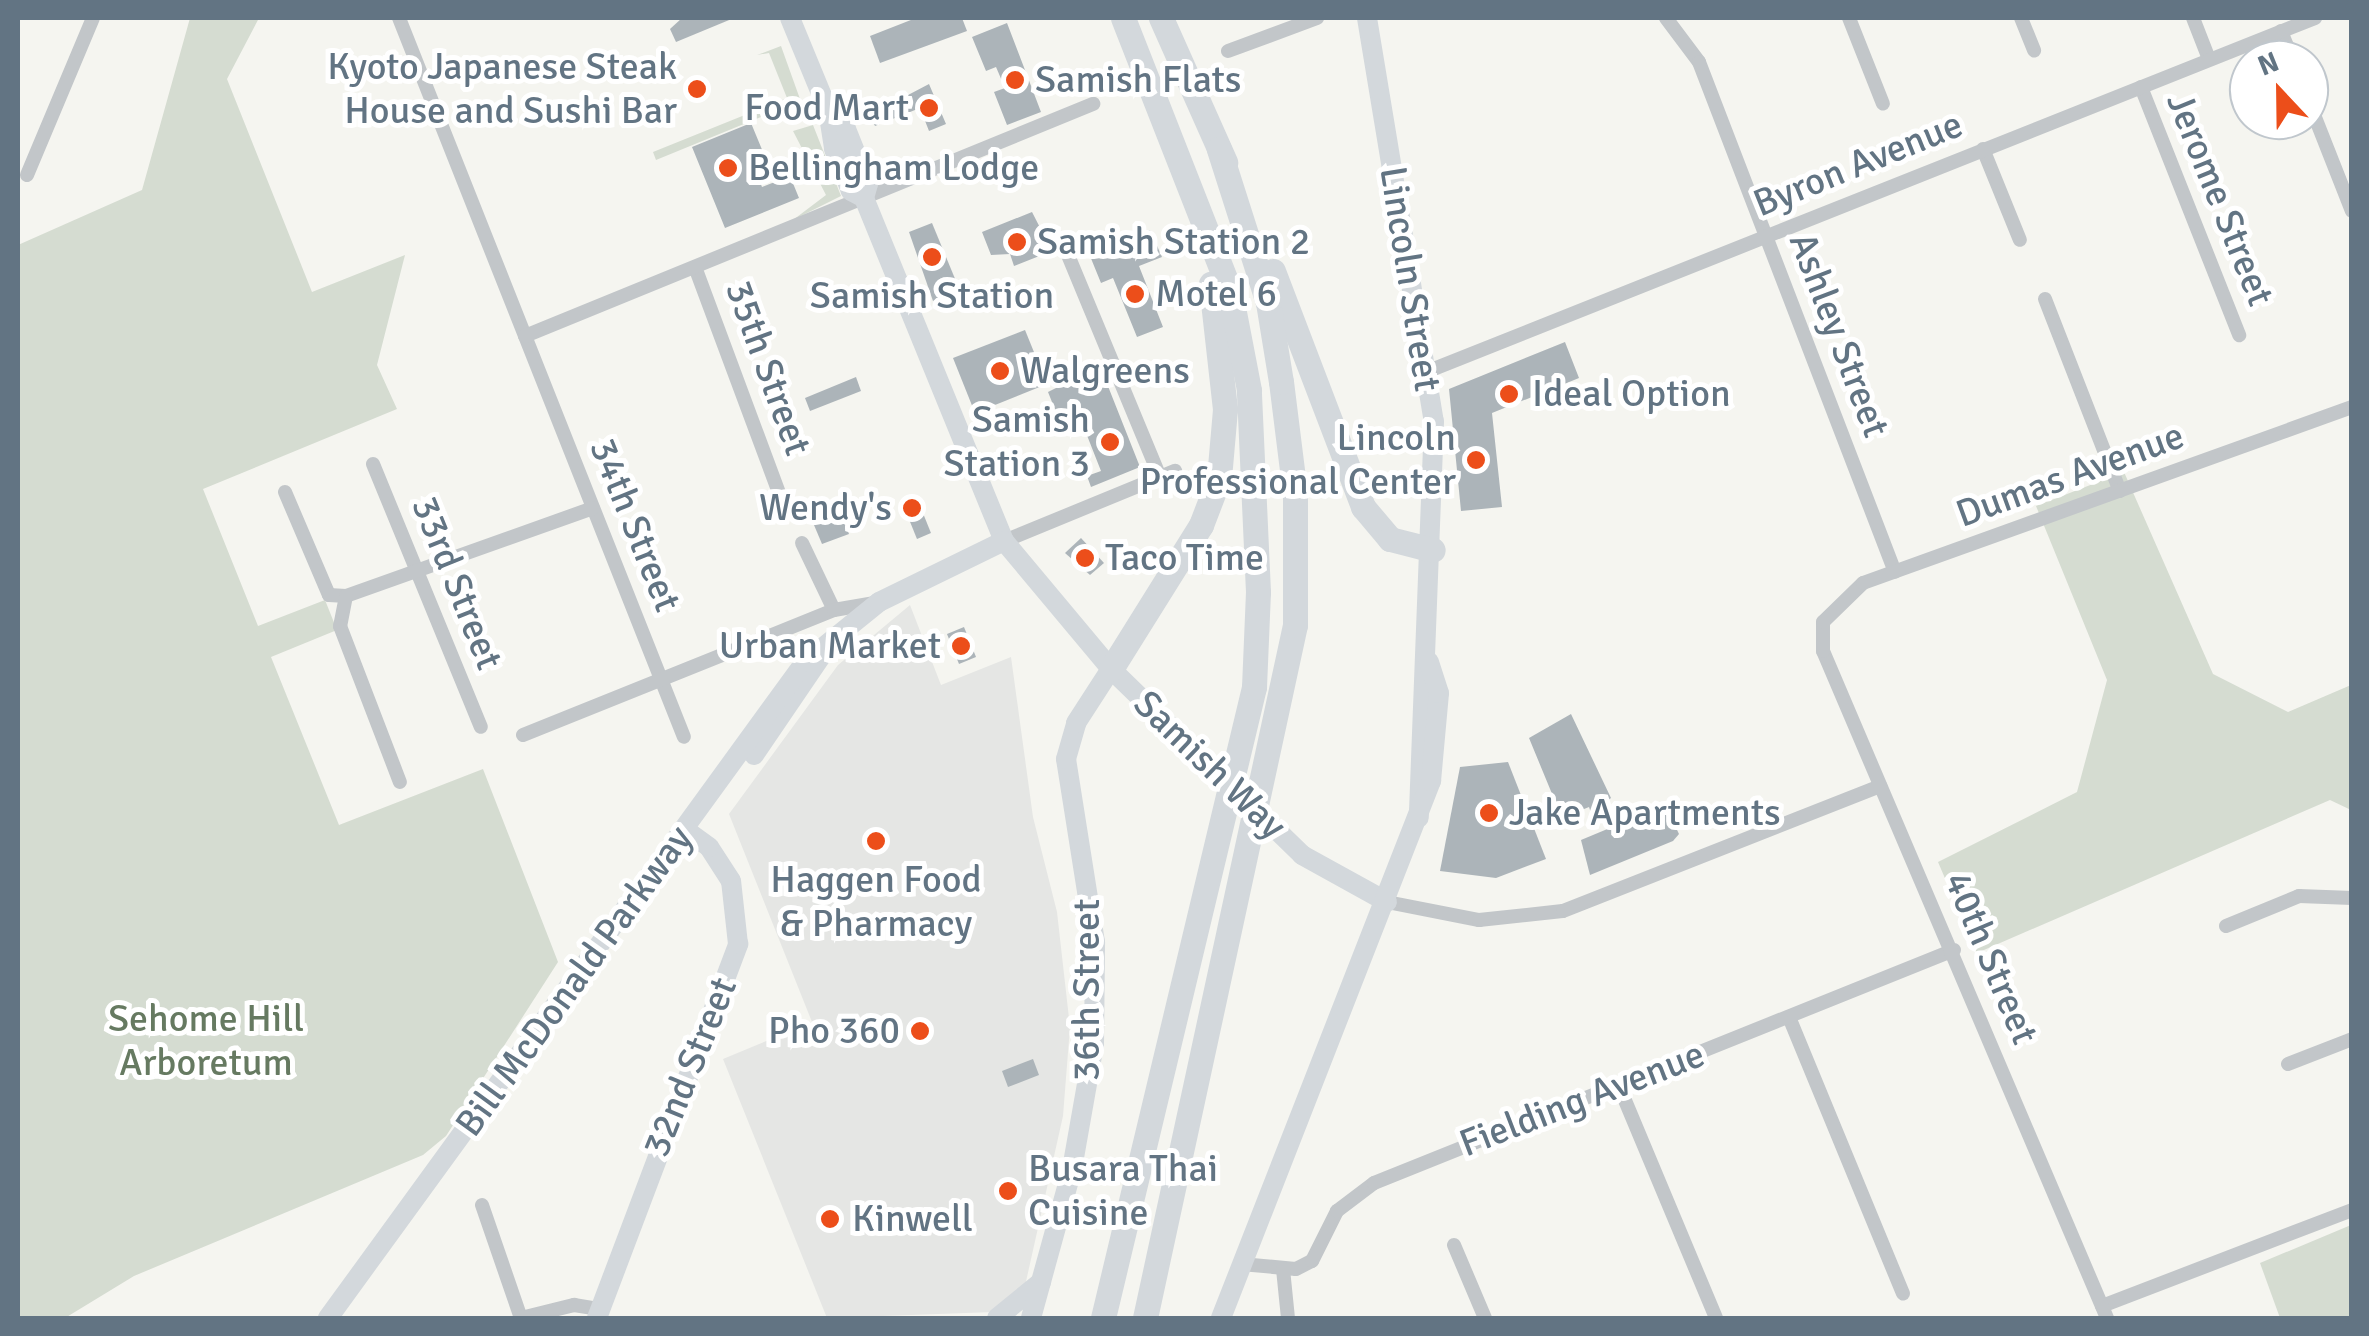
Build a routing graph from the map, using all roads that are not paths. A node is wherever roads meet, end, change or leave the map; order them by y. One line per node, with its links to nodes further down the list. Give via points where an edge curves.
1 (93, 18): 25 (street)
2 (400, 18): 34 (street, 34th Street)
3 (790, 18): 26 (main road, Samish Way, via 828,110 846,129 868,184)
4 (1123, 18): 19 (highway)
5 (1161, 18): 23 (highway)
6 (1317, 18): 16 (street)
7 (1366, 18): 35 (main road, Lincoln Street)
8 (1666, 18): 28 (street, Ashley Street, via 1699,62)
9 (1849, 18): 21 (street)
10 (2021, 18): 15 (street)
11 (2193, 18): 17 (street)
12 (2315, 18): 13 (street, Byron Avenue)
13 (2281, 31): 14 (street); 17 (street, Byron Avenue)
14 (2284, 40)
15 (2034, 50)
16 (1228, 51)
17 (2209, 59): 18 (street, Byron Avenue)
18 (2141, 86): 24 (street, Byron Avenue); 33 (street, Jerome Street)
19 (1160, 101): 53 (highway, via 1216,308 1226,451 1201,526); 83 (highway, via 1230,291 1249,390 1254,687)
20 (1094, 104): 26 (street)
21 (1883, 104)
22 (2324, 140): 27 (street)
23 (1219, 149): 46 (highway, via 1363,507 1390,539); 84 (highway, via 1268,303 1281,382 1294,494 1295,625)
24 (1983, 149): 28 (street, Byron Avenue); 29 (street)
25 (28, 175)
26 (864, 198): 31 (street); 44 (main road, Samish Way)
27 (2352, 211)
28 (1766, 236): 35 (street, Byron Avenue); 48 (street, Ashley Street)
29 (2020, 240)
30 (1068, 255): 39 (street)
31 (695, 266): 34 (street); 42 (street, 35th Street)
32 (2044, 300): 40 (street)
33 (2239, 335)
34 (526, 336): 43 (street, 34th Street)
35 (1426, 372): 46 (main road, Lincoln Street)
36 (2352, 407): 40 (street, Dumas Avenue)
37 (373, 464): 47 (street, 33rd Street)
38 (1175, 471): 39 (street, Bill McDonald Parkway)
39 (1160, 477): 44 (street, Bill McDonald Parkway)
40 (2120, 491): 48 (street, Dumas Avenue)
41 (285, 492): 49 (street, via 328,595)
42 (780, 493)
43 (593, 508): 47 (street); 54 (street, 34th Street)
44 (1004, 541): 50 (main road, Bill McDonald Parkway); 53 (main road, Samish Way)
45 (802, 543): 51 (street)
46 (1433, 550): 62 (main road, Lincoln Street, via 1429,662 1438,693 1437,741 1419,818)
47 (414, 566): 49 (street); 55 (street, 33rd Street)
48 (1895, 572): 52 (street, Dumas Avenue, via 1848,592)
49 (346, 596): 58 (street, via 340,626)
50 (879, 602): 51 (street); 60 (main road, Bill McDonald Parkway, via 805,662)
51 (834, 610): 54 (street)
52 (1823, 622): 59 (street, 40th Street, via 1823,651)
53 (1111, 668): 62 (main road, Samish Way, via 1302,856); 74 (main road, 36th Street, via 1076,724 1066,759 1095,942 1094,1044)
54 (661, 678): 56 (street); 57 (street, 34th Street)
55 (481, 727)
56 (524, 734)
57 (684, 737)
58 (400, 782)
59 (1880, 786): 62 (street, via 1563,911 1479,920); 64 (street, 40th Street)
60 (689, 831): 77 (main road, 32nd Street, via 731,881 738,944); 78 (main road, Bill McDonald Parkway); 79 (main road, Bill McDonald Parkway)
61 (2352, 898): 63 (street, via 2298,896)
62 (1387, 902): 72 (main road)
63 (2226, 926)
64 (1954, 950): 65 (street, Fielding Avenue); 76 (street, 40th Street)
65 (1789, 1017): 68 (street, Fielding Avenue); 75 (street)
66 (2352, 1039): 67 (street)
67 (2288, 1064)
68 (1619, 1086): 73 (street, Fielding Avenue, via 1357,1192 1337,1210 1312,1260); 88 (street)
69 (482, 1205): 80 (street)
70 (2352, 1210): 76 (street)
71 (1454, 1245): 87 (street)
72 (1241, 1264): 73 (street); 85 (main road)
73 (1283, 1269): 86 (street)
74 (1042, 1280): 81 (main road); 82 (main road, 36th Street)
75 (1903, 1293)
76 (2104, 1312)
77 (598, 1314): 80 (street, via 574,1305)
78 (328, 1318)
79 (344, 1318)
80 (521, 1318)
81 (997, 1318)
82 (1032, 1318)
83 (1103, 1318)
84 (1145, 1318)
85 (1221, 1318)
86 (1288, 1318)
87 (1485, 1318)
88 (1716, 1318)

